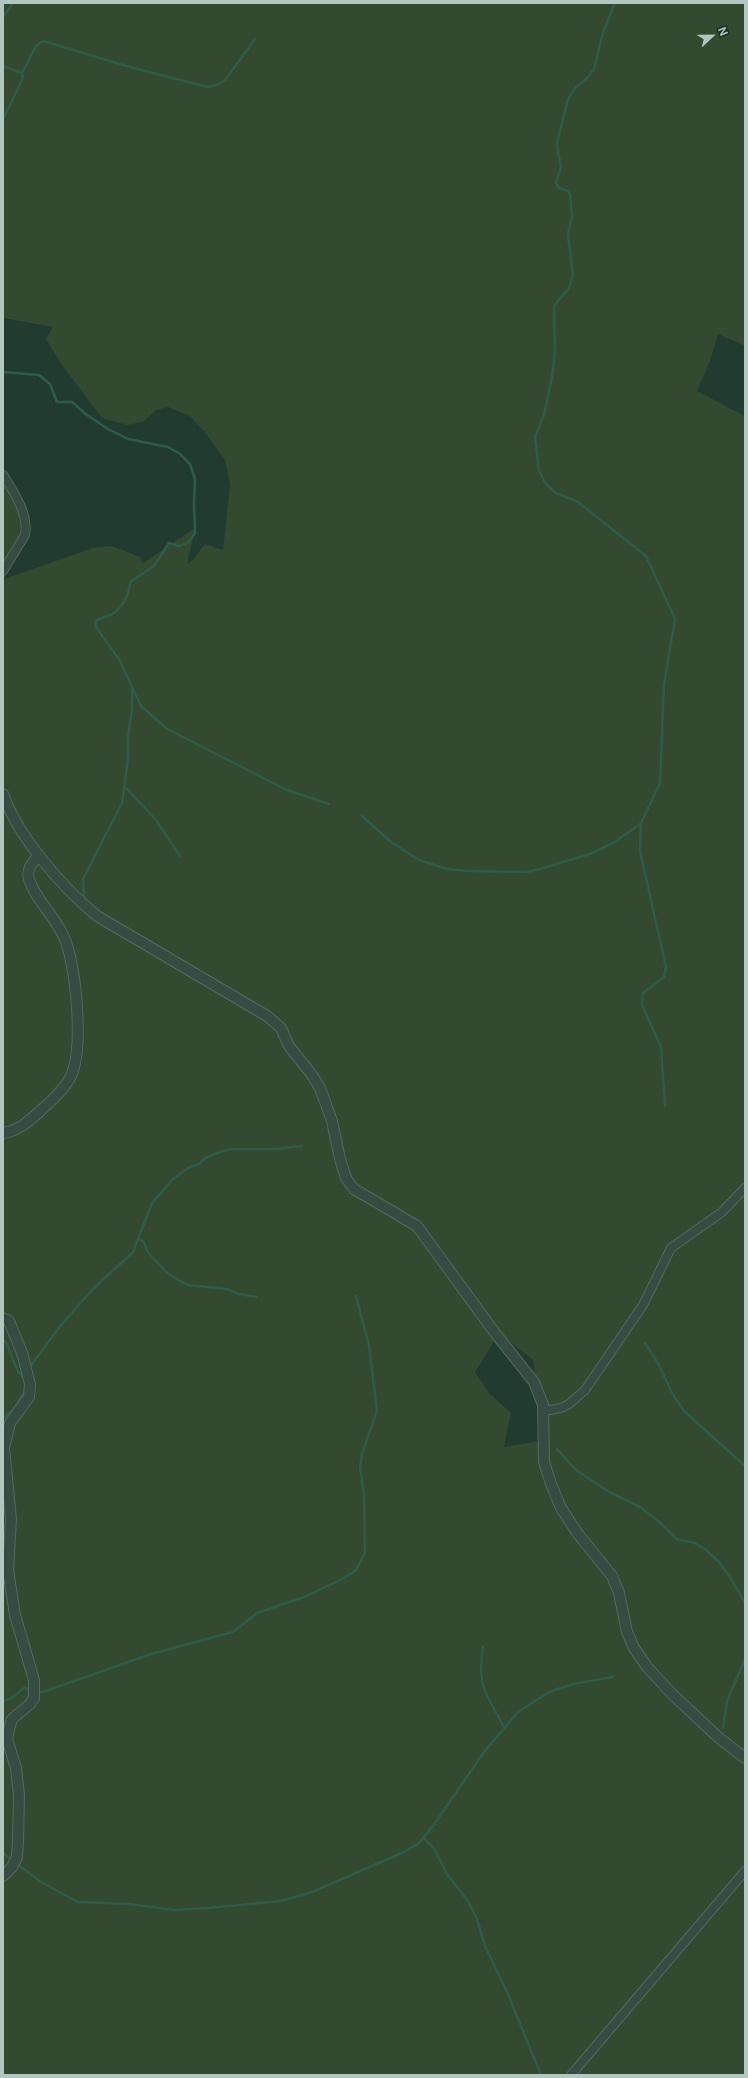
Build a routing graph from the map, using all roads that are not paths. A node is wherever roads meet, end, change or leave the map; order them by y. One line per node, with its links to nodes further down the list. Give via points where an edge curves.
1 (3, 475): 2 (street, via 22,512 26,529 25,535)
2 (3, 571)
3 (3, 794): 4 (street, via 13,817)
4 (39, 855): 5 (street, via 30,866 29,878 65,940 75,987 74,1067 62,1089 47,1105 20,1128); 8 (street, via 76,899 97,916 267,1016 281,1028 289,1046 320,1088 332,1121 346,1178 354,1189 417,1226 477,1310 534,1382)
5 (3, 1132)
6 (745, 1188): 8 (street, via 722,1212 671,1248 643,1306 585,1390 561,1408)
7 (3, 1318): 11 (street, via 9,1322 22,1353 30,1384 29,1397 10,1423 4,1448 11,1519 8,1570 15,1615 35,1691 30,1704 12,1719 7,1739 16,1768 19,1795 18,1841 17,1857)
8 (544, 1411): 9 (street, via 544,1462 551,1484 561,1508 578,1534 612,1576 619,1593 627,1632 634,1648 647,1667 672,1694 719,1738)
9 (745, 1758)
10 (745, 1871): 12 (street)
11 (3, 1876)
12 (571, 2075)

